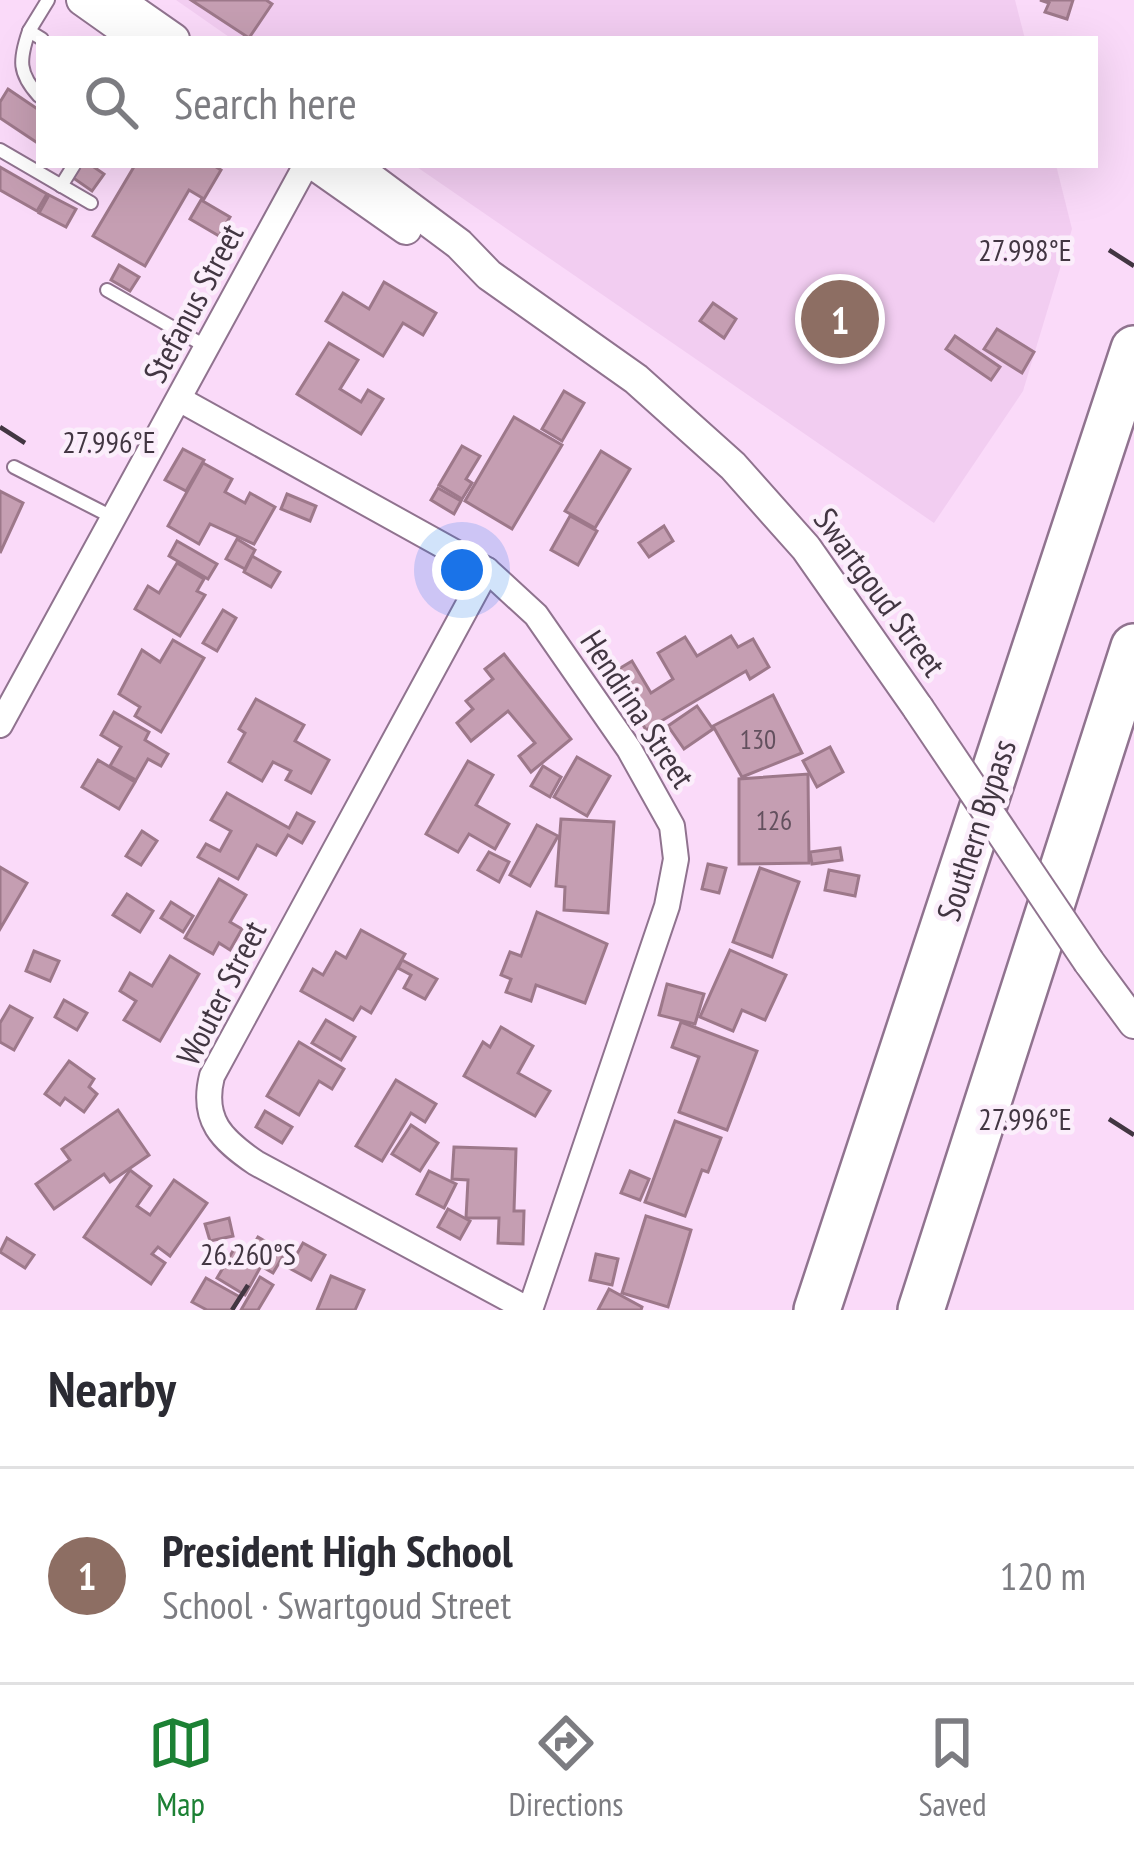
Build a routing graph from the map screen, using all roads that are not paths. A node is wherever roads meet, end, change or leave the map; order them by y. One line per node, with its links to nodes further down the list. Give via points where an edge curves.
1 (48, 0): 4 (lane)
2 (82, 0): 5 (street)
3 (118, 0): 6 (street)
4 (36, 35): 7 (lane, via 20,62)
5 (133, 36)
6 (170, 36)
7 (36, 92)
8 (0, 150): 13 (lane)
9 (72, 168): 13 (lane)
10 (308, 168): 17 (street, Stefanus Street)
11 (314, 168): 15 (street, Swartgoud Street, via 449,259)
12 (357, 168): 15 (street, Swartgoud Street)
13 (61, 186): 14 (lane)
14 (91, 203)
15 (489, 275): 26 (street, Swartgoud Street, bridge, via 636,379 734,466 806,548)
16 (107, 290): 17 (lane)
17 (205, 346): 19 (street, Stefanus Street)
18 (1134, 349): 28 (highway, Southern Bypass)
19 (178, 399): 21 (street, Stefanus Street); 22 (street, Hendrina Street)
20 (14, 466): 21 (lane)
21 (112, 517): 24 (street, Stefanus Street)
22 (487, 570): 27 (street, Hendrina Street, via 562,648 675,838 667,906); 27 (street, Wouter Street, via 212,1076 208,1104 220,1134 256,1162)
23 (1134, 647): 29 (highway)
24 (9, 688): 25 (street, Stefanus Street)
25 (0, 725)
26 (1134, 1023)
27 (530, 1310)
28 (818, 1310)
29 (921, 1310)

